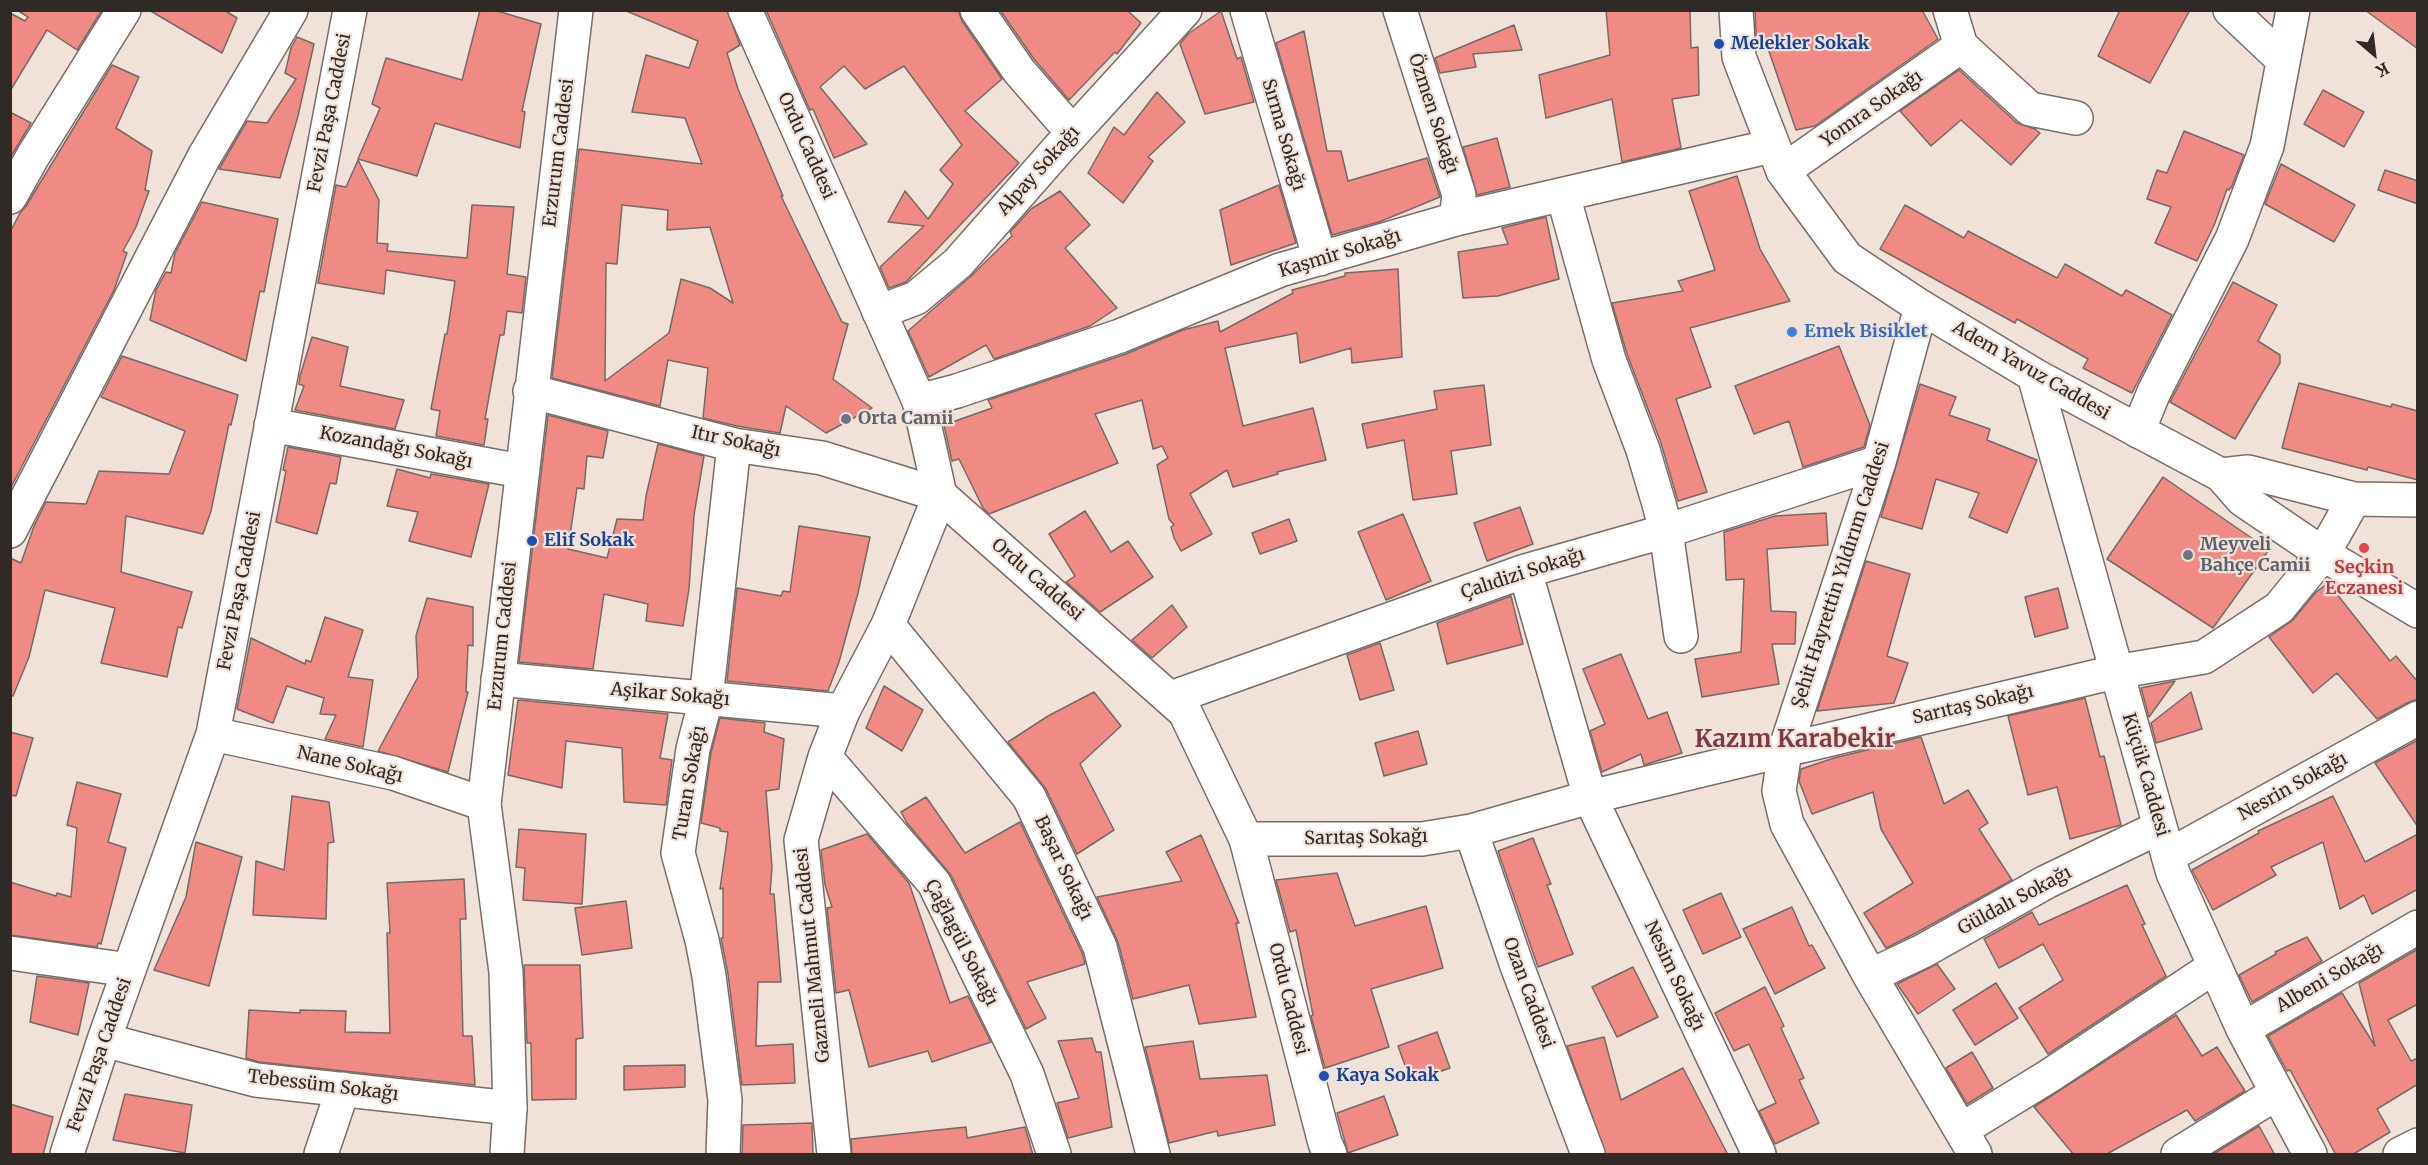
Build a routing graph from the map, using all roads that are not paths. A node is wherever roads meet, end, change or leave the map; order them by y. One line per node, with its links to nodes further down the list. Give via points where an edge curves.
1 (124, 10): 20 (street)
2 (291, 10): 37 (street, via 204,158)
3 (350, 10): 28 (street, Fevzi Paşa Caddesi)
4 (576, 10): 26 (street, Erzurum Caddesi)
5 (745, 10): 24 (street, Ordu Caddesi)
6 (976, 10): 17 (street, via 1019,71)
7 (1185, 10): 17 (street, Alpay Sokağı)
8 (1247, 10): 22 (street, Sırma Sokağı)
9 (1400, 10): 21 (street, Özmen Sokağı, via 1459,195)
10 (1736, 10): 18 (street, Adem Yavuz Caddesi, via 1739,57)
11 (1950, 10): 14 (street)
12 (2230, 10): 15 (street)
13 (2293, 10): 15 (street)
14 (1961, 46): 16 (street, via 2030,109); 18 (street, Yomra Sokağı)
15 (2283, 60): 29 (street, via 2267,146 2232,239)
16 (2076, 118)
17 (1072, 133): 24 (street, Alpay Sokağı, via 957,263 916,298)
18 (1778, 159): 19 (street, Kaşmir Sokağı); 23 (street, Adem Yavuz Caddesi, via 1847,258)
19 (1563, 195): 21 (street, Kaşmir Sokağı); 38 (street, via 1609,360 1647,463)
20 (10, 197)
21 (1456, 219): 22 (street, Kaşmir Sokağı)
22 (1320, 259): 27 (street, Kaşmir Sokağı, via 1280,270 1120,336)
23 (1921, 307): 25 (street, Adem Yavuz Caddesi); 31 (street, Şehit Hayrettin Yıldırım Caddesi)
24 (879, 312): 27 (street, Ordu Caddesi)
25 (2034, 375): 29 (street, Adem Yavuz Caddesi); 44 (street, Küçük Caddesi)
26 (530, 391): 30 (street, Itır Sokağı); 32 (street, Erzurum Caddesi)
27 (919, 401): 34 (street, Ordu Caddesi)
28 (271, 425): 32 (street, Kozandağı Sokağı); 50 (street, Fevzi Paşa Caddesi)
29 (2138, 431): 33 (street, Adem Yavuz Caddesi)
30 (734, 445): 34 (street, Itır Sokağı, via 822,458); 47 (street, Turan Sokağı)
31 (1879, 462): 38 (street, Çalıdizi Sokağı); 51 (street, Şehit Hayrettin Yıldırım Caddesi)
32 (521, 471): 45 (street, Erzurum Caddesi)
33 (2221, 475): 35 (street, via 2248,472); 39 (street, Adem Yavuz Caddesi, via 2242,499)
34 (940, 495): 42 (street, Gazneli Mahmut Caddesi); 46 (street, Ordu Caddesi)
35 (2354, 499): 36 (street); 39 (street, Sarıtaş Sokağı)
36 (2418, 500)
37 (10, 531)
38 (1666, 531): 40 (street, Çalıdizi Sokağı); 43 (street)
39 (2323, 554): 41 (street, Adem Yavuz Caddesi); 44 (street, Sarıtaş Sokağı, via 2279,608 2204,657)
40 (1525, 571): 46 (street, Çalıdizi Sokağı); 53 (street)
41 (2418, 611)
42 (888, 625): 48 (street, Gazneli Mahmut Caddesi); 77 (street, Başar Sokağı, via 1029,797 1100,947)
43 (1681, 636)
44 (2115, 672): 51 (street, Sarıtaş Sokağı); 57 (street, Küçük Caddesi)
45 (498, 680): 47 (street, Aşikar Sokağı); 54 (street, Erzurum Caddesi)
46 (1171, 698): 56 (street, Ordu Caddesi, via 1185,712)
47 (706, 699): 48 (street, Aşikar Sokağı); 74 (street, Turan Sokağı, via 693,748 678,853 709,976 725,1100)
48 (843, 711): 52 (street, Gazneli Mahmut Caddesi)
49 (2418, 718): 57 (street, Nesrin Sokağı)
50 (213, 734): 54 (street, Nane Sokağı, via 393,773); 61 (street, Fevzi Paşa Caddesi)
51 (1785, 750): 53 (street, Sarıtaş Sokağı); 62 (street, Şehit Hayrettin Yıldırım Caddesi, via 1779,791 1787,824)
52 (825, 757): 75 (street, Gazneli Mahmut Caddesi, via 801,840); 76 (street, Çağlagül Sokağı, via 934,883 1027,1074)
53 (1590, 797): 55 (street, Sarıtaş Sokağı); 79 (street, Nesim Sokağı)
54 (484, 804): 67 (street, Erzurum Caddesi, via 506,972)
55 (1471, 831): 56 (street, Sarıtaş Sokağı, via 1422,839); 78 (street, Ozan Caddesi)
56 (1246, 839): 70 (street, Ordu Caddesi)
57 (2164, 842): 60 (street, Küçük Caddesi, via 2173,873); 62 (street, Güldalı Sokağı, via 2046,882)
58 (2418, 927): 63 (street, Albeni Sokağı)
59 (10, 952): 61 (street)
60 (2214, 967): 63 (street, Küçük Caddesi); 68 (street, via 2049,1076)
61 (129, 970): 64 (street, Fevzi Paşa Caddesi)
62 (1870, 976): 68 (street, Şehit Hayrettin Yıldırım Caddesi)
63 (2243, 1029): 66 (street, Küçük Caddesi)
64 (104, 1040): 65 (street, Tebessüm Sokağı, via 256,1080); 71 (street, Fevzi Paşa Caddesi)
65 (343, 1089): 67 (street, Tebessüm Sokağı); 72 (street)
66 (2277, 1093): 80 (street); 81 (street, Küçük Caddesi)
67 (510, 1108): 73 (street, Erzurum Caddesi)
68 (1968, 1142)
69 (2418, 1145): 82 (street)
70 (1325, 1151)
71 (66, 1155)
72 (321, 1155)
73 (507, 1155)
74 (723, 1155)
75 (834, 1155)
76 (1054, 1155)
77 (1154, 1155)
78 (1588, 1155)
79 (1759, 1155)
80 (2178, 1155)
81 (2310, 1155)
82 (2400, 1155)

